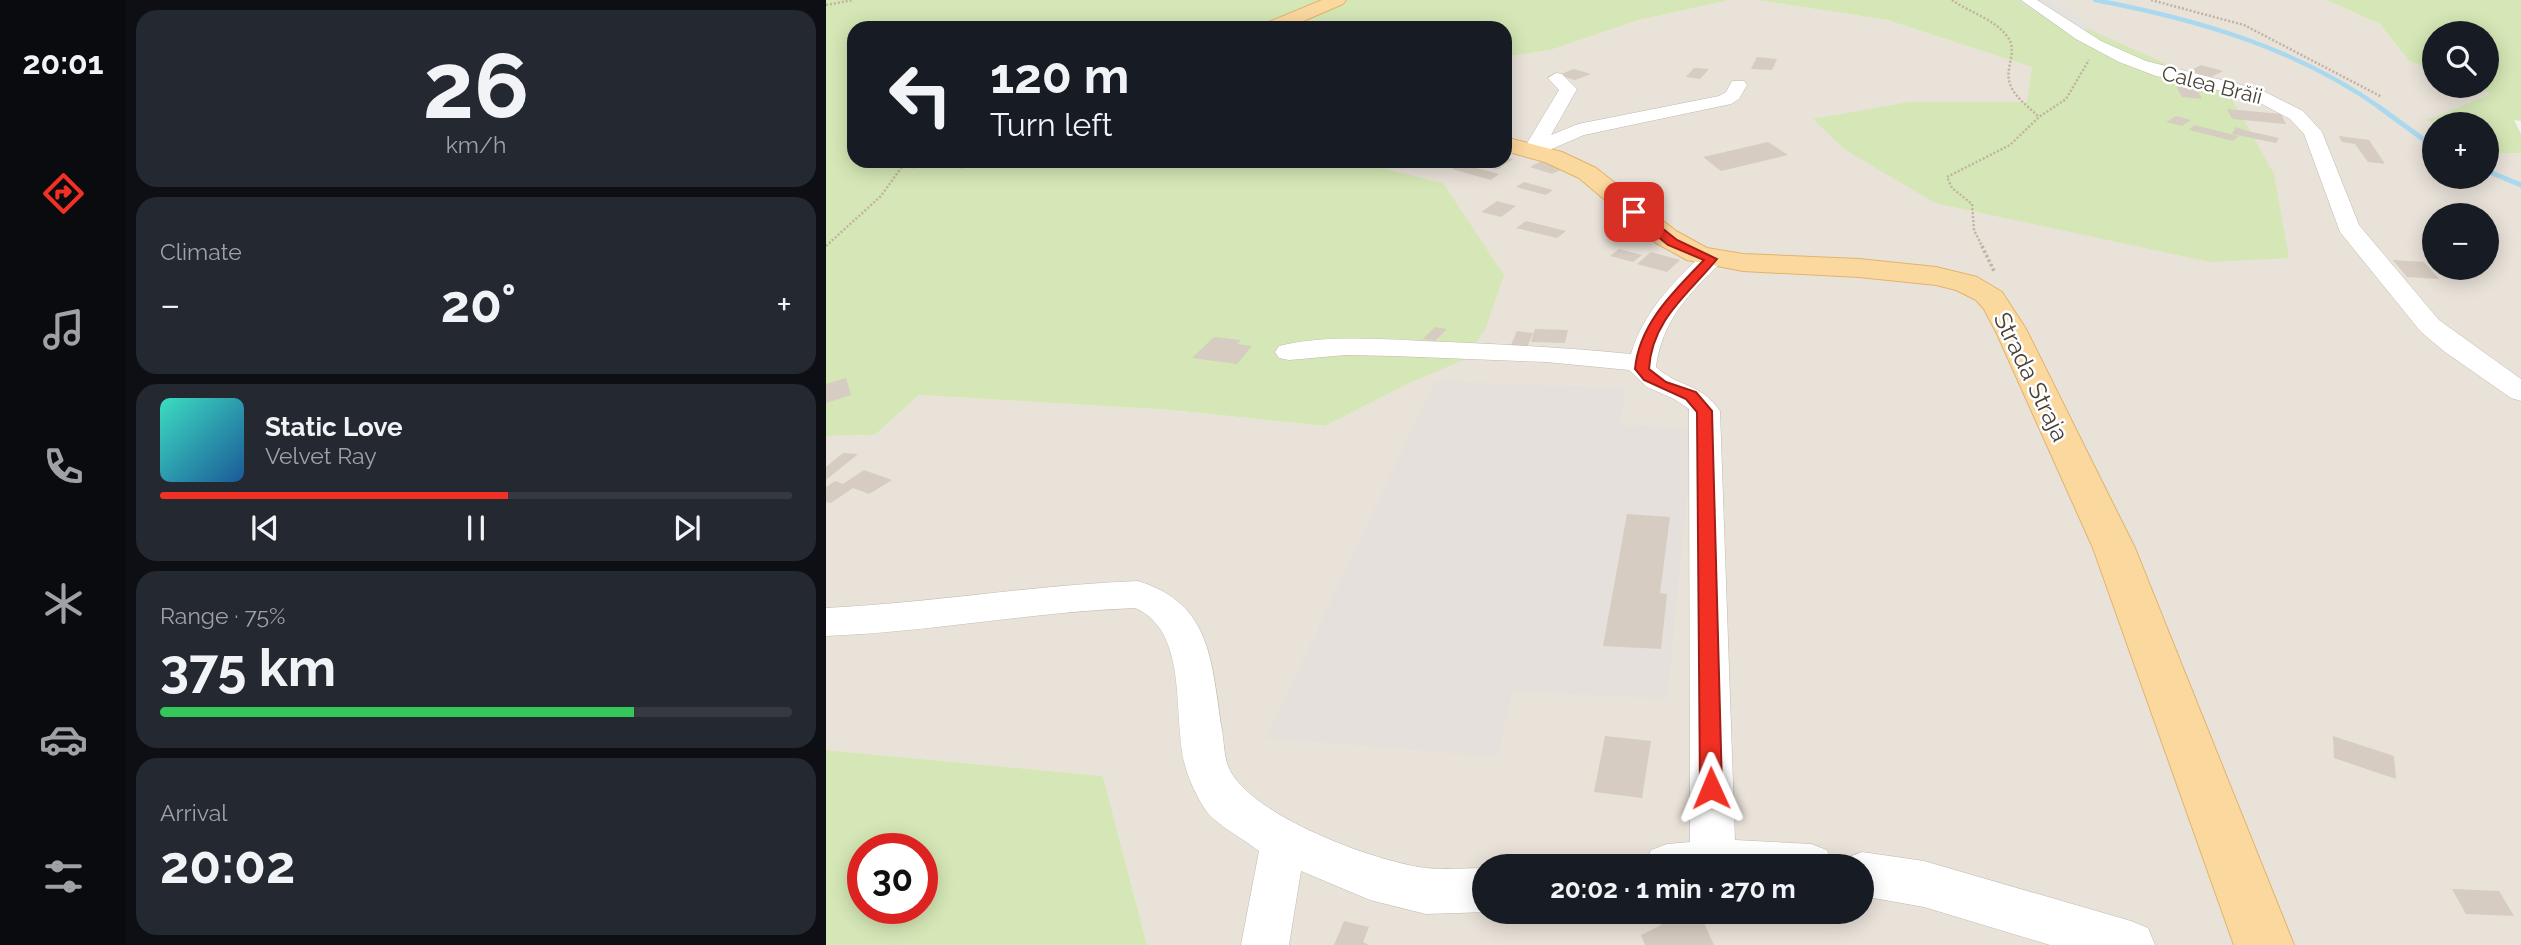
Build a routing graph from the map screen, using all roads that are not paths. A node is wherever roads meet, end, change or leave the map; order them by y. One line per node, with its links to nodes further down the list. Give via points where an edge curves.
1 (1338, 0): 3 (main road)
2 (2028, 0): 10 (street, Calea Brăii, via 2109,51 2155,70 2255,93 2289,108 2313,131 2348,227 2430,326)
3 (1288, 21)
4 (1556, 78): 6 (street, via 1568,89)
5 (1738, 85): 6 (street, via 1725,100)
6 (1519, 147): 7 (main road, Strada Straja, via 1586,172 1653,229)
7 (1711, 259): 9 (street, via 1666,306); 18 (main road, Strada Straja, via 1924,274 1965,283 1987,294 2013,334 2114,548)
8 (1289, 352): 9 (street, via 1393,348)
9 (1643, 363): 13 (street, via 1649,377 1691,396 1705,411)
10 (2521, 392)
11 (826, 622): 12 (street, via 1070,597 1138,594 1157,602 1178,622 1191,655 1206,768 1223,799)
12 (1283, 842): 15 (street, via 1370,878 1426,891); 16 (street)
13 (1713, 854)
14 (1874, 876): 17 (street, via 1924,884)
15 (1472, 891)
16 (1265, 945)
17 (2131, 945)
18 (2264, 945)

